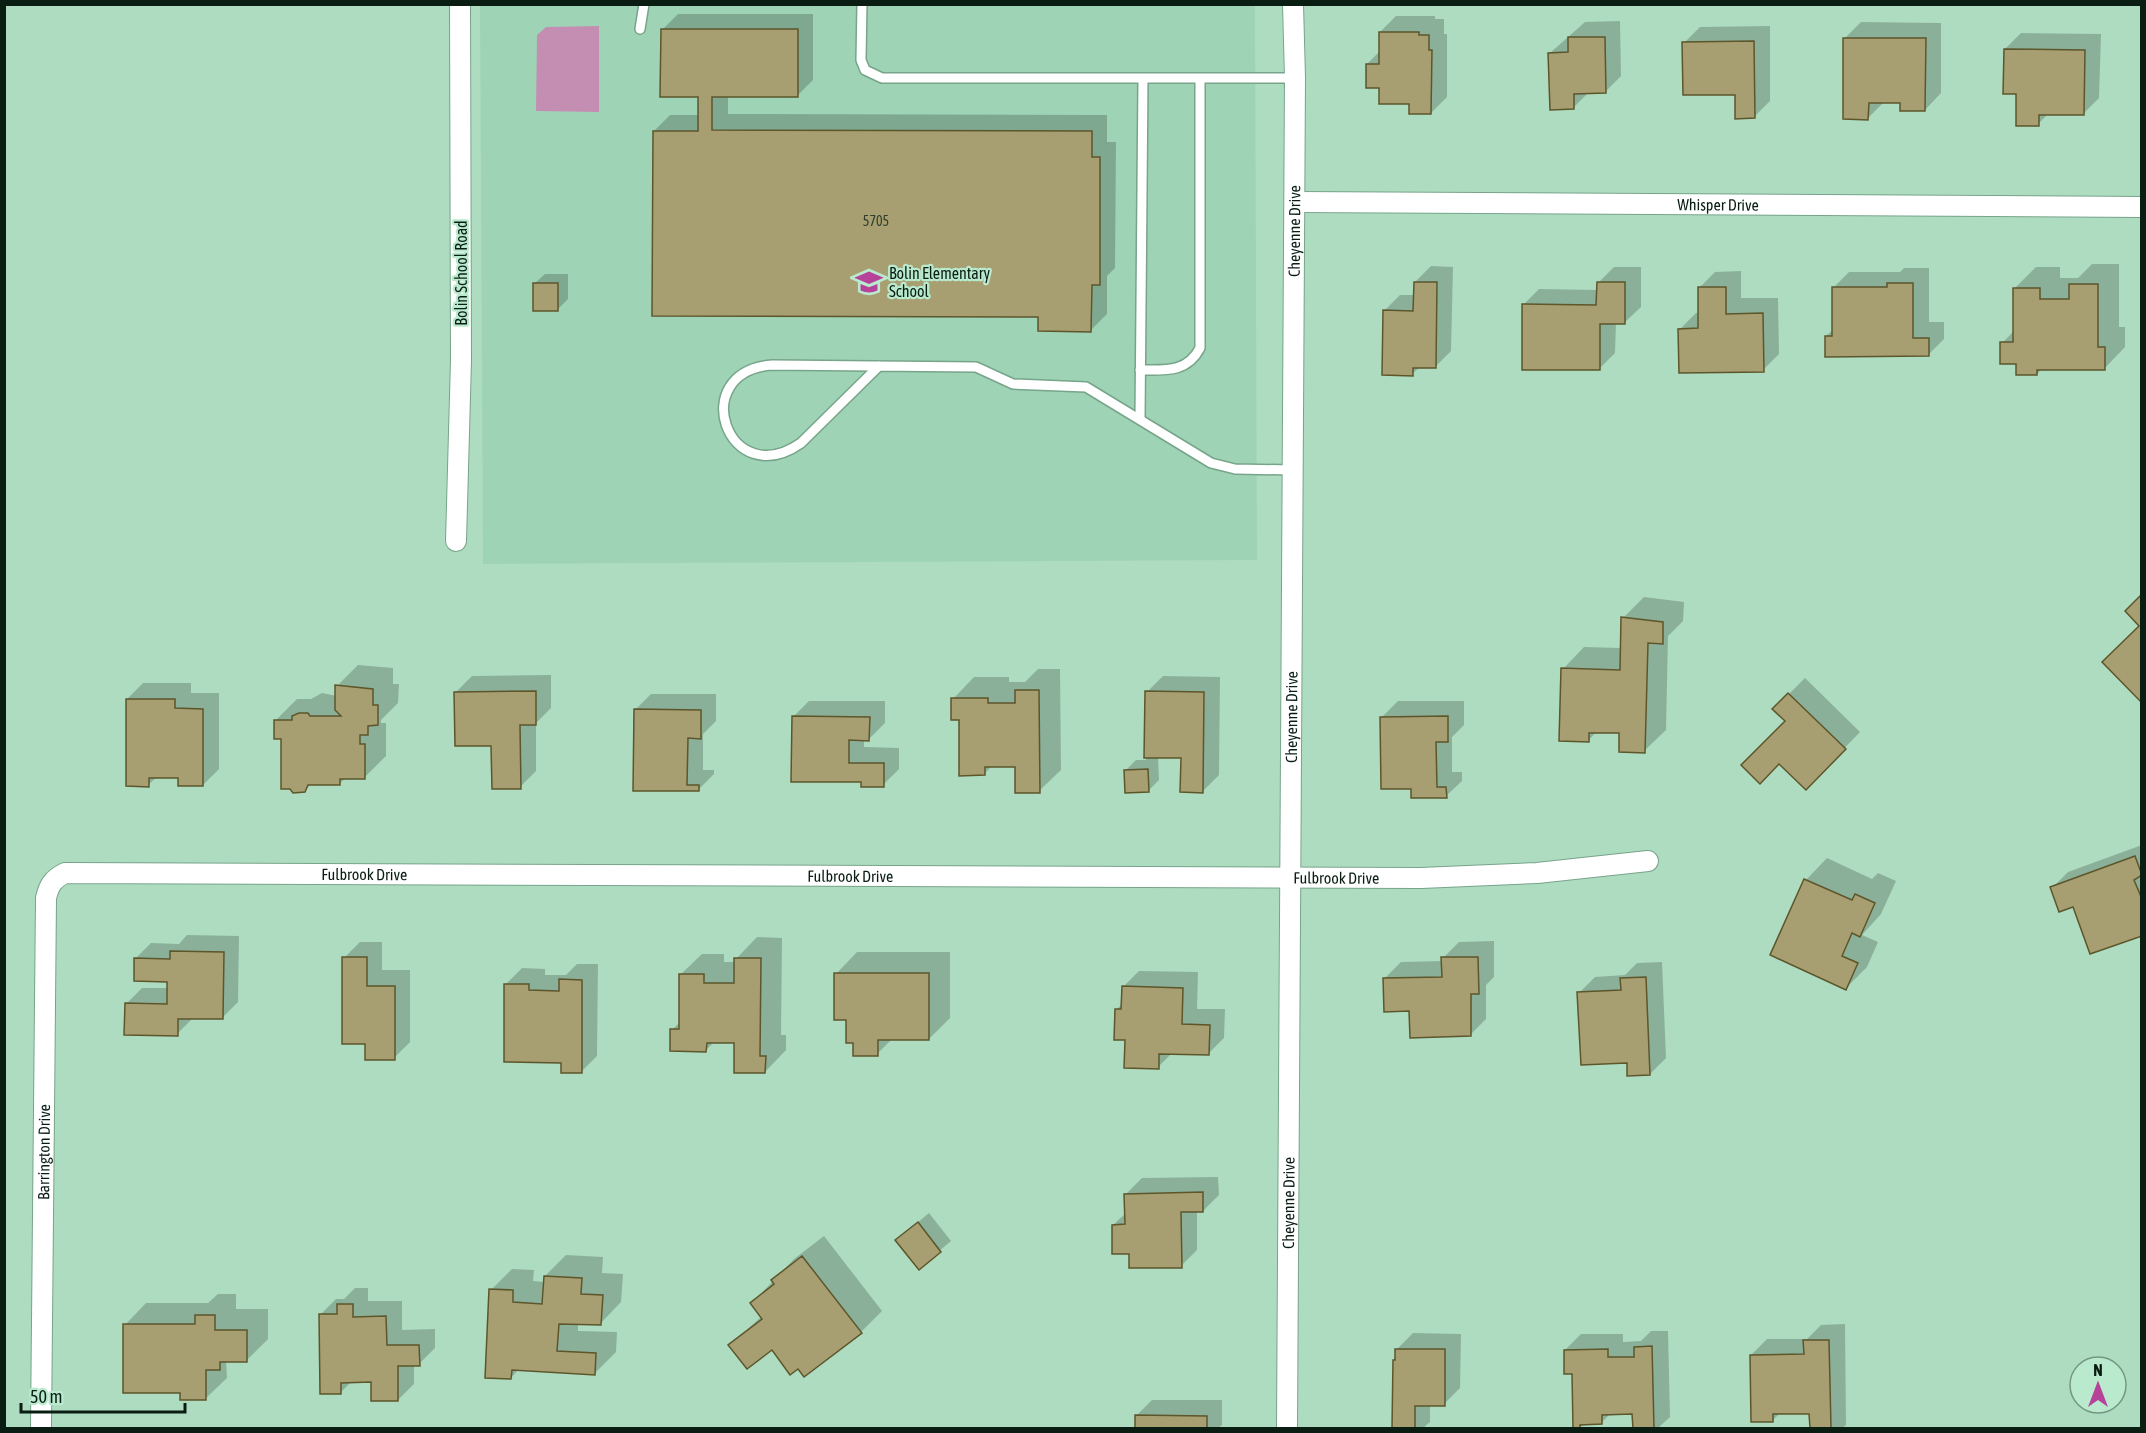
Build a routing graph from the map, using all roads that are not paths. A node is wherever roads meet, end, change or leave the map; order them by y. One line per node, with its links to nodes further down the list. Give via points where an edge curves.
1 (459, 4): 15 (street, Bolin School Road, via 461,360)
2 (644, 4): 5 (lane)
3 (862, 4): 7 (lane, via 861,60 865,70 882,78)
4 (1293, 4): 6 (street, Cheyenne Drive)
5 (640, 29)
6 (1295, 78): 8 (lane); 9 (street, Cheyenne Drive)
7 (1143, 79): 8 (lane); 12 (lane)
8 (1200, 79): 12 (lane, via 1200,348 1195,357 1177,369)
9 (1295, 202): 10 (street, Whisper Drive); 14 (street, Cheyenne Drive)
10 (2142, 207)
11 (879, 366): 11 (lane, via 757,366 732,383 725,397 725,427 745,450 774,456 789,452); 13 (lane, via 976,367 1013,384 1075,384)
12 (1140, 370): 13 (lane)
13 (1140, 418): 14 (lane, via 1211,463 1235,469)
14 (1293, 470): 17 (street, Cheyenne Drive)
15 (456, 541)
16 (1648, 861): 17 (street, Fulbrook Drive, via 1478,876)
17 (1290, 877): 18 (street, Fulbrook Drive, via 78,872); 20 (street, Cheyenne Drive)
18 (55, 879): 19 (street, Barrington Drive, via 45,898)
19 (41, 1428)
20 (1287, 1428)

